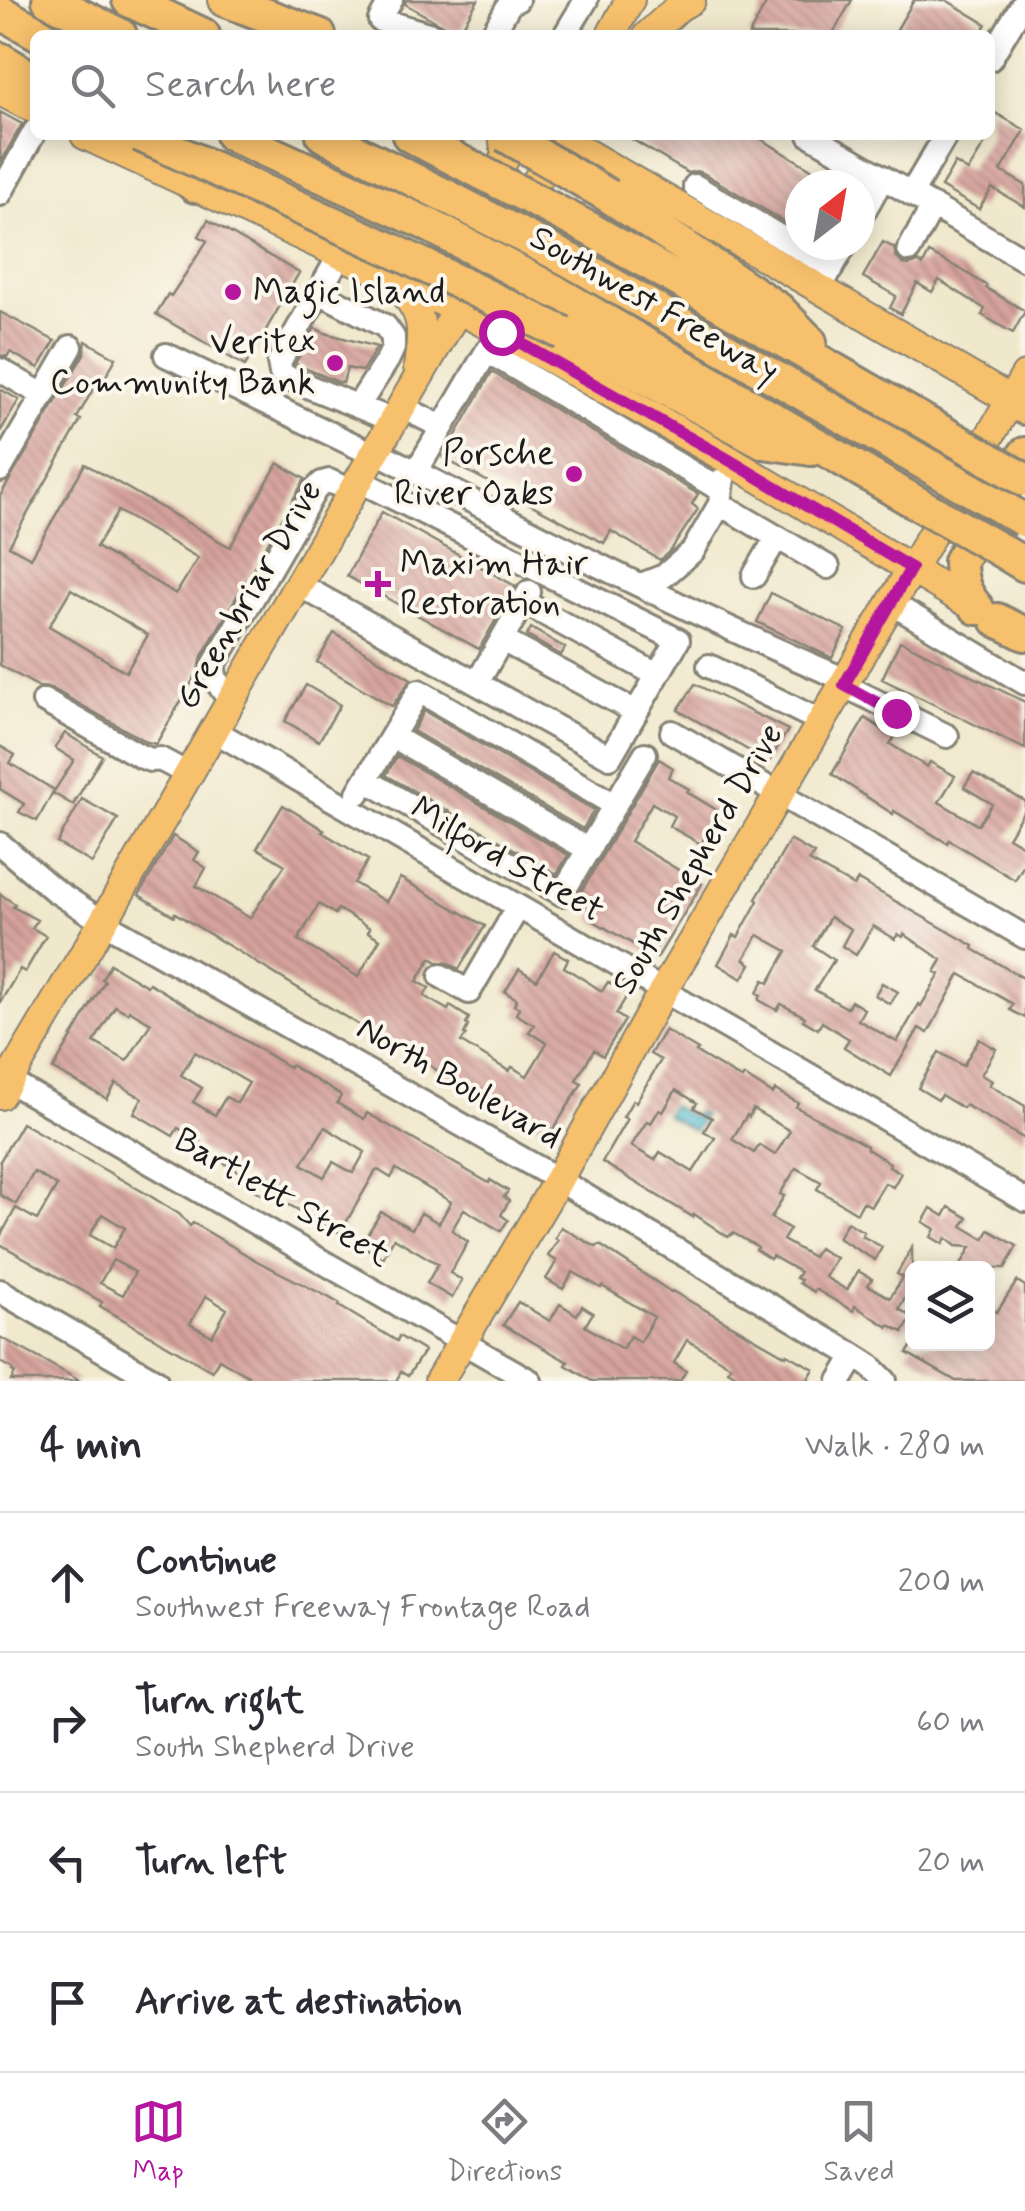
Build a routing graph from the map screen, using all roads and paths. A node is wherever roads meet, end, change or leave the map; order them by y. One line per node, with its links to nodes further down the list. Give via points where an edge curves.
1 (49, 0): 13 (highway)
2 (129, 0): 14 (highway)
3 (222, 0): 15 (highway); 16 (highway)
4 (256, 0): 17 (main road)
5 (392, 0): 18 (street, via 380,20)
6 (517, 0): 19 (street)
7 (586, 0): 20 (street)
8 (630, 0): 21 (main road)
9 (1025, 0): 23 (street)
10 (682, 2): 22 (main road)
11 (0, 12): 12 (highway)
12 (32, 30)
13 (110, 30)
14 (192, 30)
15 (279, 30)
16 (307, 30)
17 (312, 30)
18 (394, 30)
19 (495, 30)
20 (568, 30)
21 (614, 30)
22 (653, 30)
23 (995, 51)
24 (0, 59): 26 (highway)
25 (0, 70): 27 (highway)
26 (30, 80)
27 (30, 81)
28 (0, 92): 29 (main road)
29 (30, 107)
30 (30, 140): 47 (street)
31 (96, 140): 44 (main road)
32 (134, 140): 44 (highway)
33 (151, 140): 67 (highway, bridge, via 563,333 764,442)
34 (243, 140): 67 (highway, Southwest Freeway, bridge, via 554,291)
35 (333, 140): 76 (highway, bridge, via 572,260)
36 (419, 140): 61 (highway, Southwest Freeway, bridge)
37 (504, 140): 54 (main road, via 506,156 450,255 418,274)
38 (513, 140): 61 (highway, bridge, via 778,309)
39 (558, 140): 57 (main road, Greenbriar Drive)
40 (567, 140): 55 (main road)
41 (818, 140): 43 (street)
42 (943, 140): 48 (street)
43 (883, 178): 46 (street); 48 (street)
44 (196, 186): 51 (main road)
45 (694, 186): 55 (street)
46 (875, 192)
47 (0, 194)
48 (911, 194): 49 (street)
49 (933, 206): 50 (street); 53 (street)
50 (908, 250)
51 (341, 254): 54 (main road); 56 (street)
52 (836, 260): 55 (street)
53 (1025, 260)
54 (378, 271): 57 (main road); 64 (main road, via 404,292 423,331)
55 (826, 278): 62 (main road)
56 (319, 292): 65 (street, via 393,336 388,359); 65 (street, via 278,362 281,373)
57 (458, 309): 64 (main road, Greenbriar Drive); 70 (main road)
58 (71, 347): 63 (street)
59 (166, 355): 68 (street)
60 (0, 370): 63 (street)
61 (838, 371): 73 (highway, Southwest Freeway, bridge)
62 (1020, 395): 80 (main road, South Shepherd Drive)
63 (43, 396): 71 (street)
64 (404, 404): 65 (street); 66 (street); 68 (main road, Greenbriar Drive)
65 (358, 406)
66 (442, 427): 72 (street); 75 (street, via 487,351)
67 (830, 452): 78 (highway, Southwest Freeway, bridge)
68 (376, 453): 72 (street); 74 (main road, Greenbriar Drive)
69 (1025, 454): 87 (highway, via 960,561 966,596)
70 (724, 457): 75 (street); 80 (main road)
71 (0, 470)
72 (416, 472): 84 (street)
73 (1025, 480)
74 (357, 486): 81 (street); 83 (main road, Greenbriar Drive); 95 (street, via 328,481 315,490 214,663 215,679)
75 (721, 497): 77 (street); 84 (street, via 693,551 664,576)
76 (1024, 521)
77 (777, 537): 79 (street); 82 (street)
78 (1014, 558)
79 (828, 567)
80 (911, 568): 86 (main road, South Shepherd Drive); 87 (main road)
81 (540, 571): 85 (street); 90 (street, via 678,640)
82 (754, 576)
83 (298, 585): 93 (street); 95 (main road, Greenbriar Drive)
84 (641, 585): 91 (street)
85 (523, 602): 88 (street); 90 (street)
86 (891, 603): 91 (main road, South Shepherd Drive); 92 (street)
87 (1006, 626)
88 (502, 640): 93 (street); 96 (street)
89 (708, 666): 97 (street)
90 (657, 675): 96 (street)
91 (845, 683): 97 (main road, South Shepherd Drive); 100 (street)
92 (1025, 683)
93 (477, 684): 96 (street, via 610,757)
94 (44, 700): 102 (street, via 140,756 160,758)
95 (230, 700): 98 (main road, Greenbriar Drive)
96 (630, 722): 104 (street, via 651,746 667,745 675,733)
97 (822, 722): 104 (main road, South Shepherd Drive)
98 (213, 730): 102 (main road, Greenbriar Drive); 106 (street, Milford Street)
99 (392, 736): 103 (street); 105 (street, via 419,691); 108 (street)
100 (947, 736)
101 (646, 754): 105 (street)
102 (188, 774): 110 (main road, Greenbriar Drive)
103 (366, 780): 106 (street); 108 (street, via 562,894)
104 (779, 794): 111 (street); 113 (main road, South Shepherd Drive)
105 (616, 805): 108 (street)
106 (349, 809): 109 (street, Milford Street)
107 (0, 844): 110 (street, North Boulevard)
108 (588, 850)
109 (518, 907): 112 (street, via 469,992); 113 (street, Milford Street)
110 (104, 922): 114 (main road, Greenbriar Drive); 115 (street, North Boulevard)
111 (1025, 937)
112 (440, 976)
113 (664, 991): 115 (main road, South Shepherd Drive); 116 (street, Milford Street)
114 (3, 1084): 118 (street, Bartlett Street)
115 (558, 1180): 118 (main road, South Shepherd Drive); 119 (street, North Boulevard)
116 (1025, 1200)
117 (0, 1291): 120 (street)
118 (462, 1342): 121 (main road, South Shepherd Drive); 122 (street, Bartlett Street)
119 (855, 1356): 123 (street); 124 (street, North Boulevard)
120 (156, 1381)
121 (440, 1381)
122 (530, 1381)
123 (840, 1381)
124 (885, 1381)

